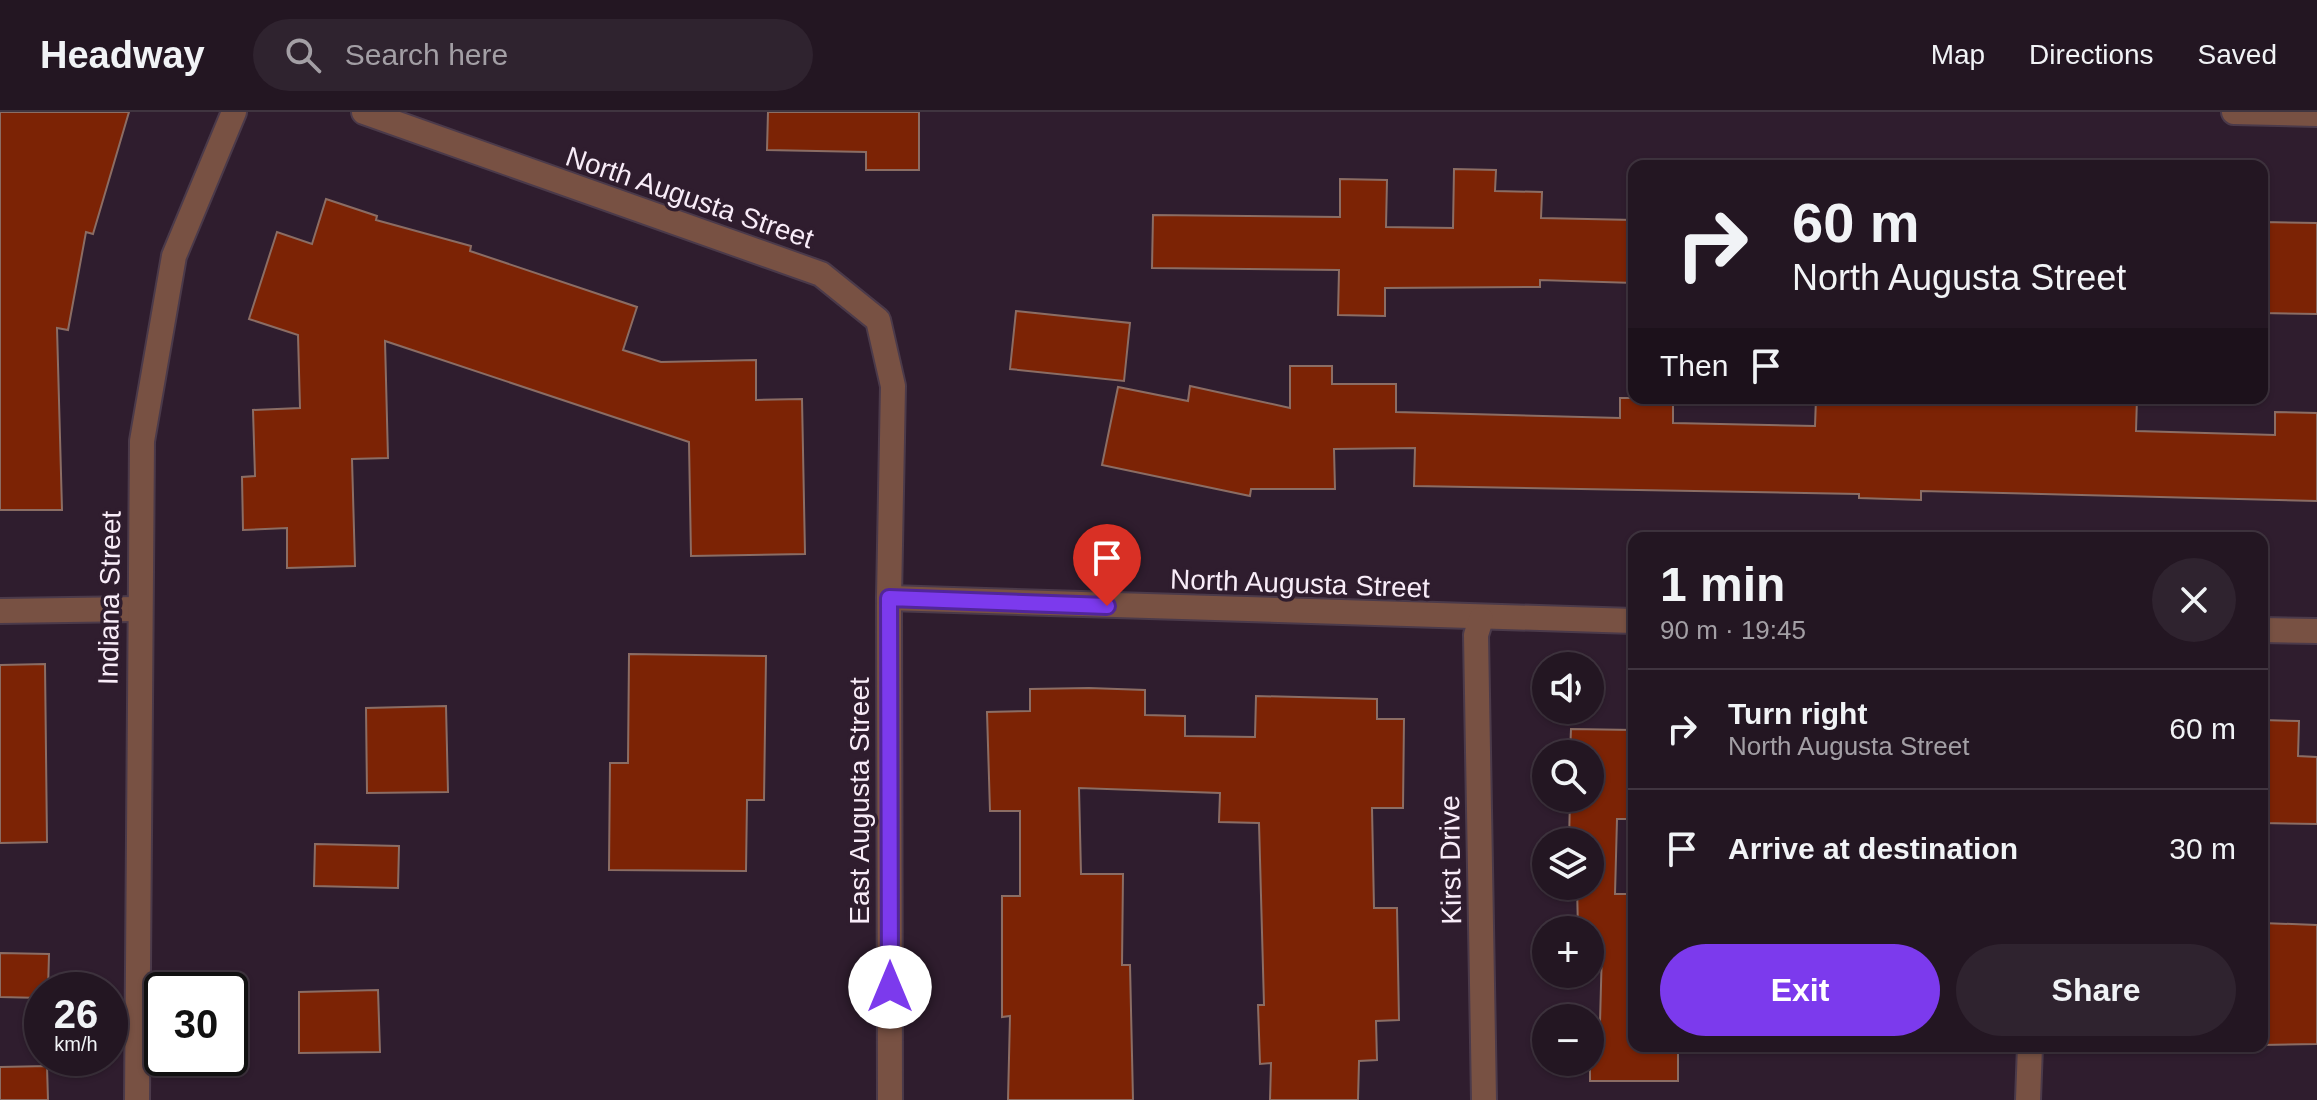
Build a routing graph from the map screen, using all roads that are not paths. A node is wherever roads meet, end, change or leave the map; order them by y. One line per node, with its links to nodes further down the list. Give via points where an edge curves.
1 (234, 112): 6 (street, Indiana Street, via 174,256 142,441)
2 (364, 112): 5 (street, North Augusta Street, via 821,274 878,320 893,386)
3 (2234, 112): 4 (street)
4 (2317, 114)
5 (889, 598): 8 (street, North Augusta Street); 14 (street, East Augusta Street)
6 (138, 609): 7 (street); 13 (street, Indiana Street)
7 (0, 611)
8 (1481, 619): 9 (street, North Augusta Street); 15 (street, Kirst Drive, via 1476,635)
9 (1628, 621)
10 (2268, 630): 11 (street)
11 (2317, 631)
12 (2030, 1052): 16 (street)
13 (137, 1100)
14 (890, 1100)
15 (1484, 1100)
16 (2028, 1100)

